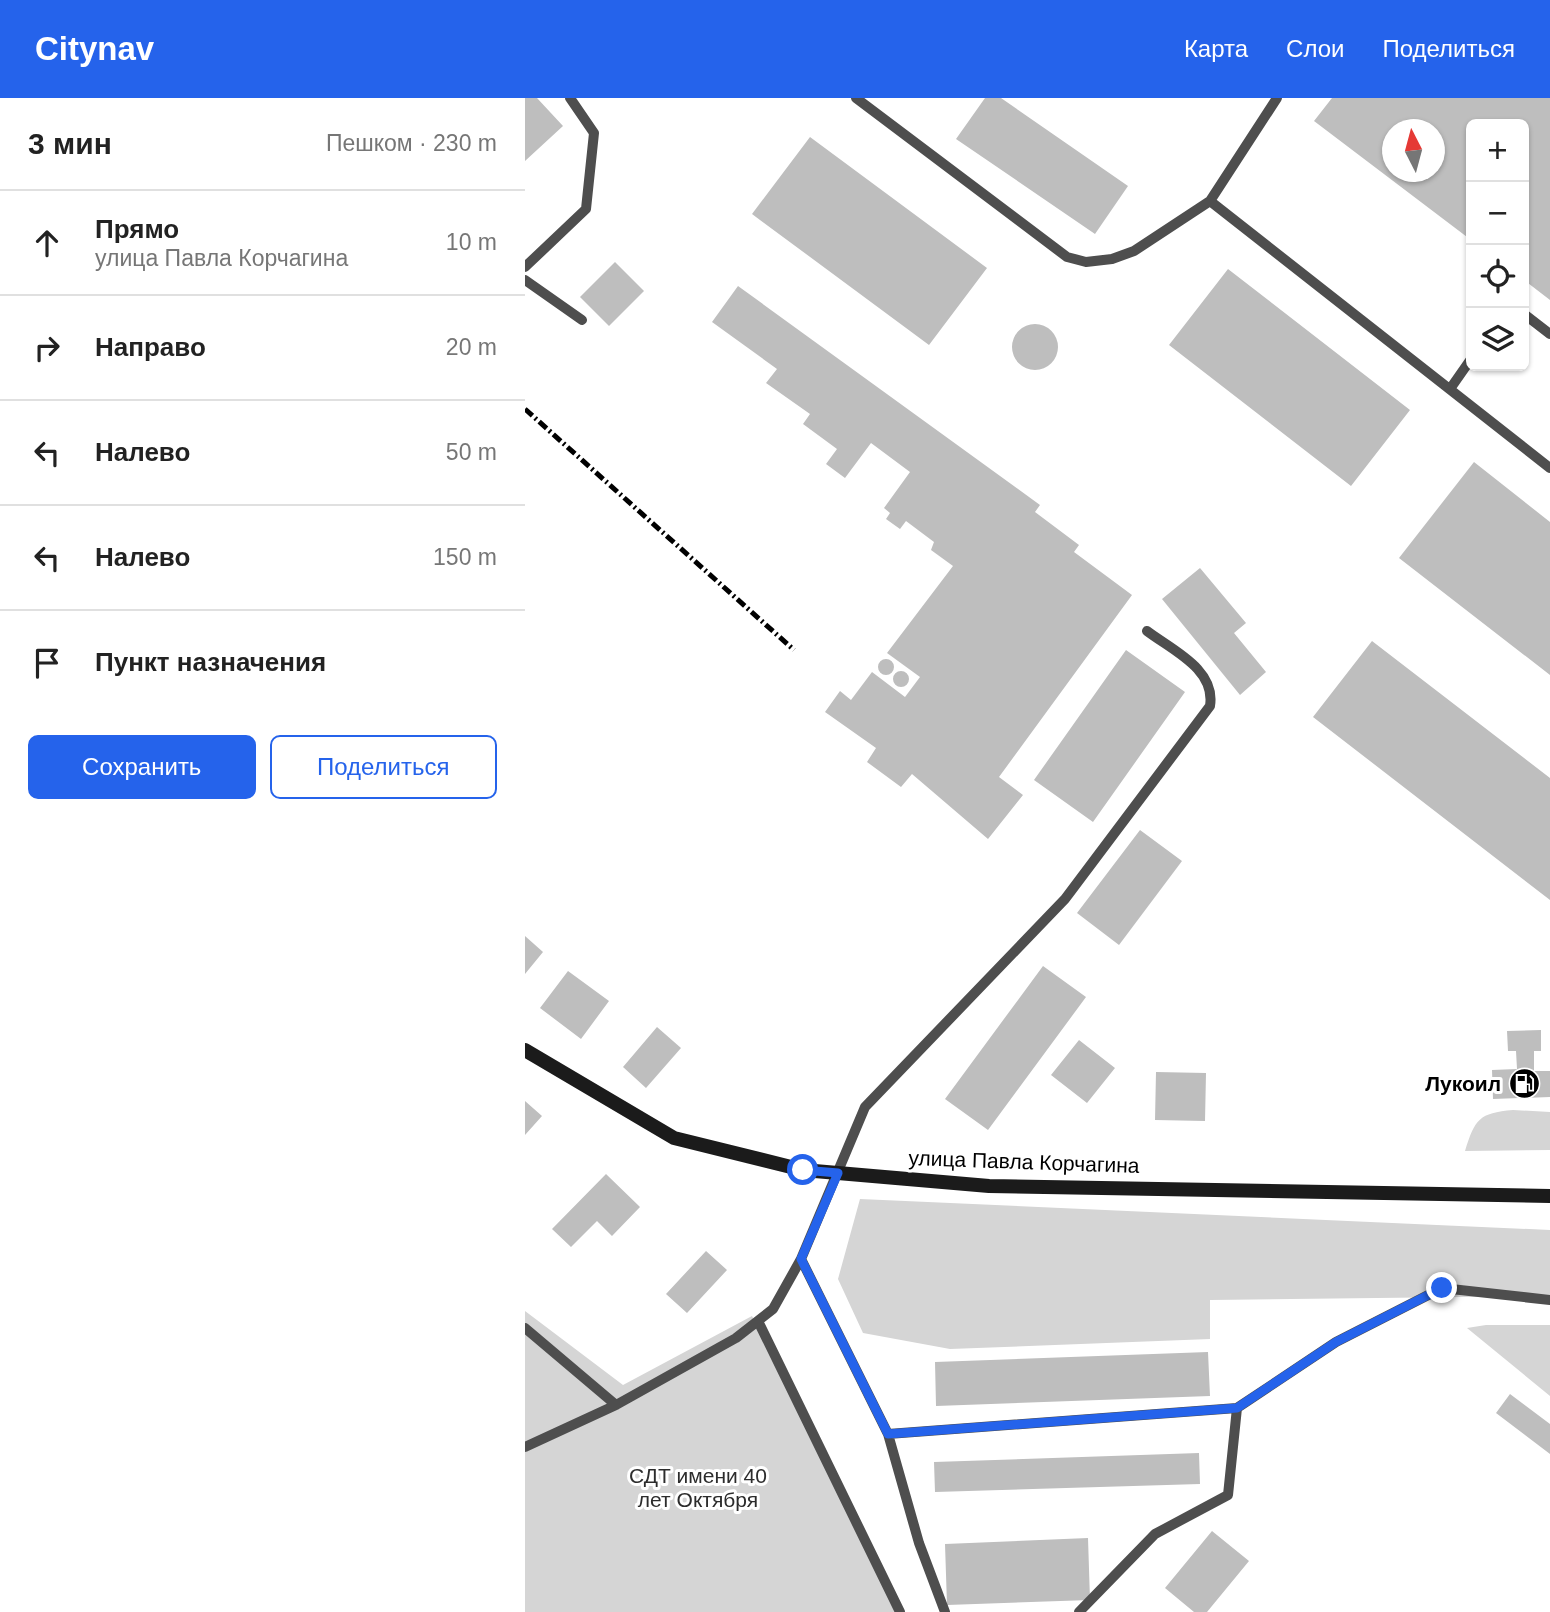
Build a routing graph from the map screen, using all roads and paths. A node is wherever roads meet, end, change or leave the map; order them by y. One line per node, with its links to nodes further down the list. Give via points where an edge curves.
1 (570, 98): 5 (lane, via 594,133 586,209)
2 (856, 98): 4 (lane, via 1067,257 1086,262 1135,251)
3 (1277, 98): 4 (lane)
4 (1210, 201): 11 (lane)
5 (525, 267)
6 (525, 280): 8 (lane)
7 (1529, 318): 9 (lane)
8 (582, 320)
9 (1550, 334)
10 (1466, 366): 11 (lane)
11 (1450, 389): 12 (lane)
12 (1550, 468)
13 (1147, 631): 15 (lane, via 1203,674 1210,706 1065,899 865,1107)
14 (525, 1050): 15 (main road, улица Павла Корчагина, via 674,1138 803,1170)
15 (838, 1173): 16 (main road, улица Павла Корчагина, via 989,1186); 17 (lane)
16 (1550, 1196)
17 (801, 1259): 19 (lane, via 773,1309); 23 (lane)
18 (1550, 1300): 22 (lane, via 1442,1288 1336,1342)
19 (758, 1321): 21 (lane); 25 (lane)
20 (525, 1328): 21 (lane)
21 (616, 1405): 24 (lane)
22 (1237, 1408): 23 (lane); 27 (lane, via 1228,1495 1155,1534)
23 (888, 1434): 26 (lane, via 919,1543)
24 (525, 1447)
25 (900, 1612)
26 (945, 1612)
27 (1079, 1612)

